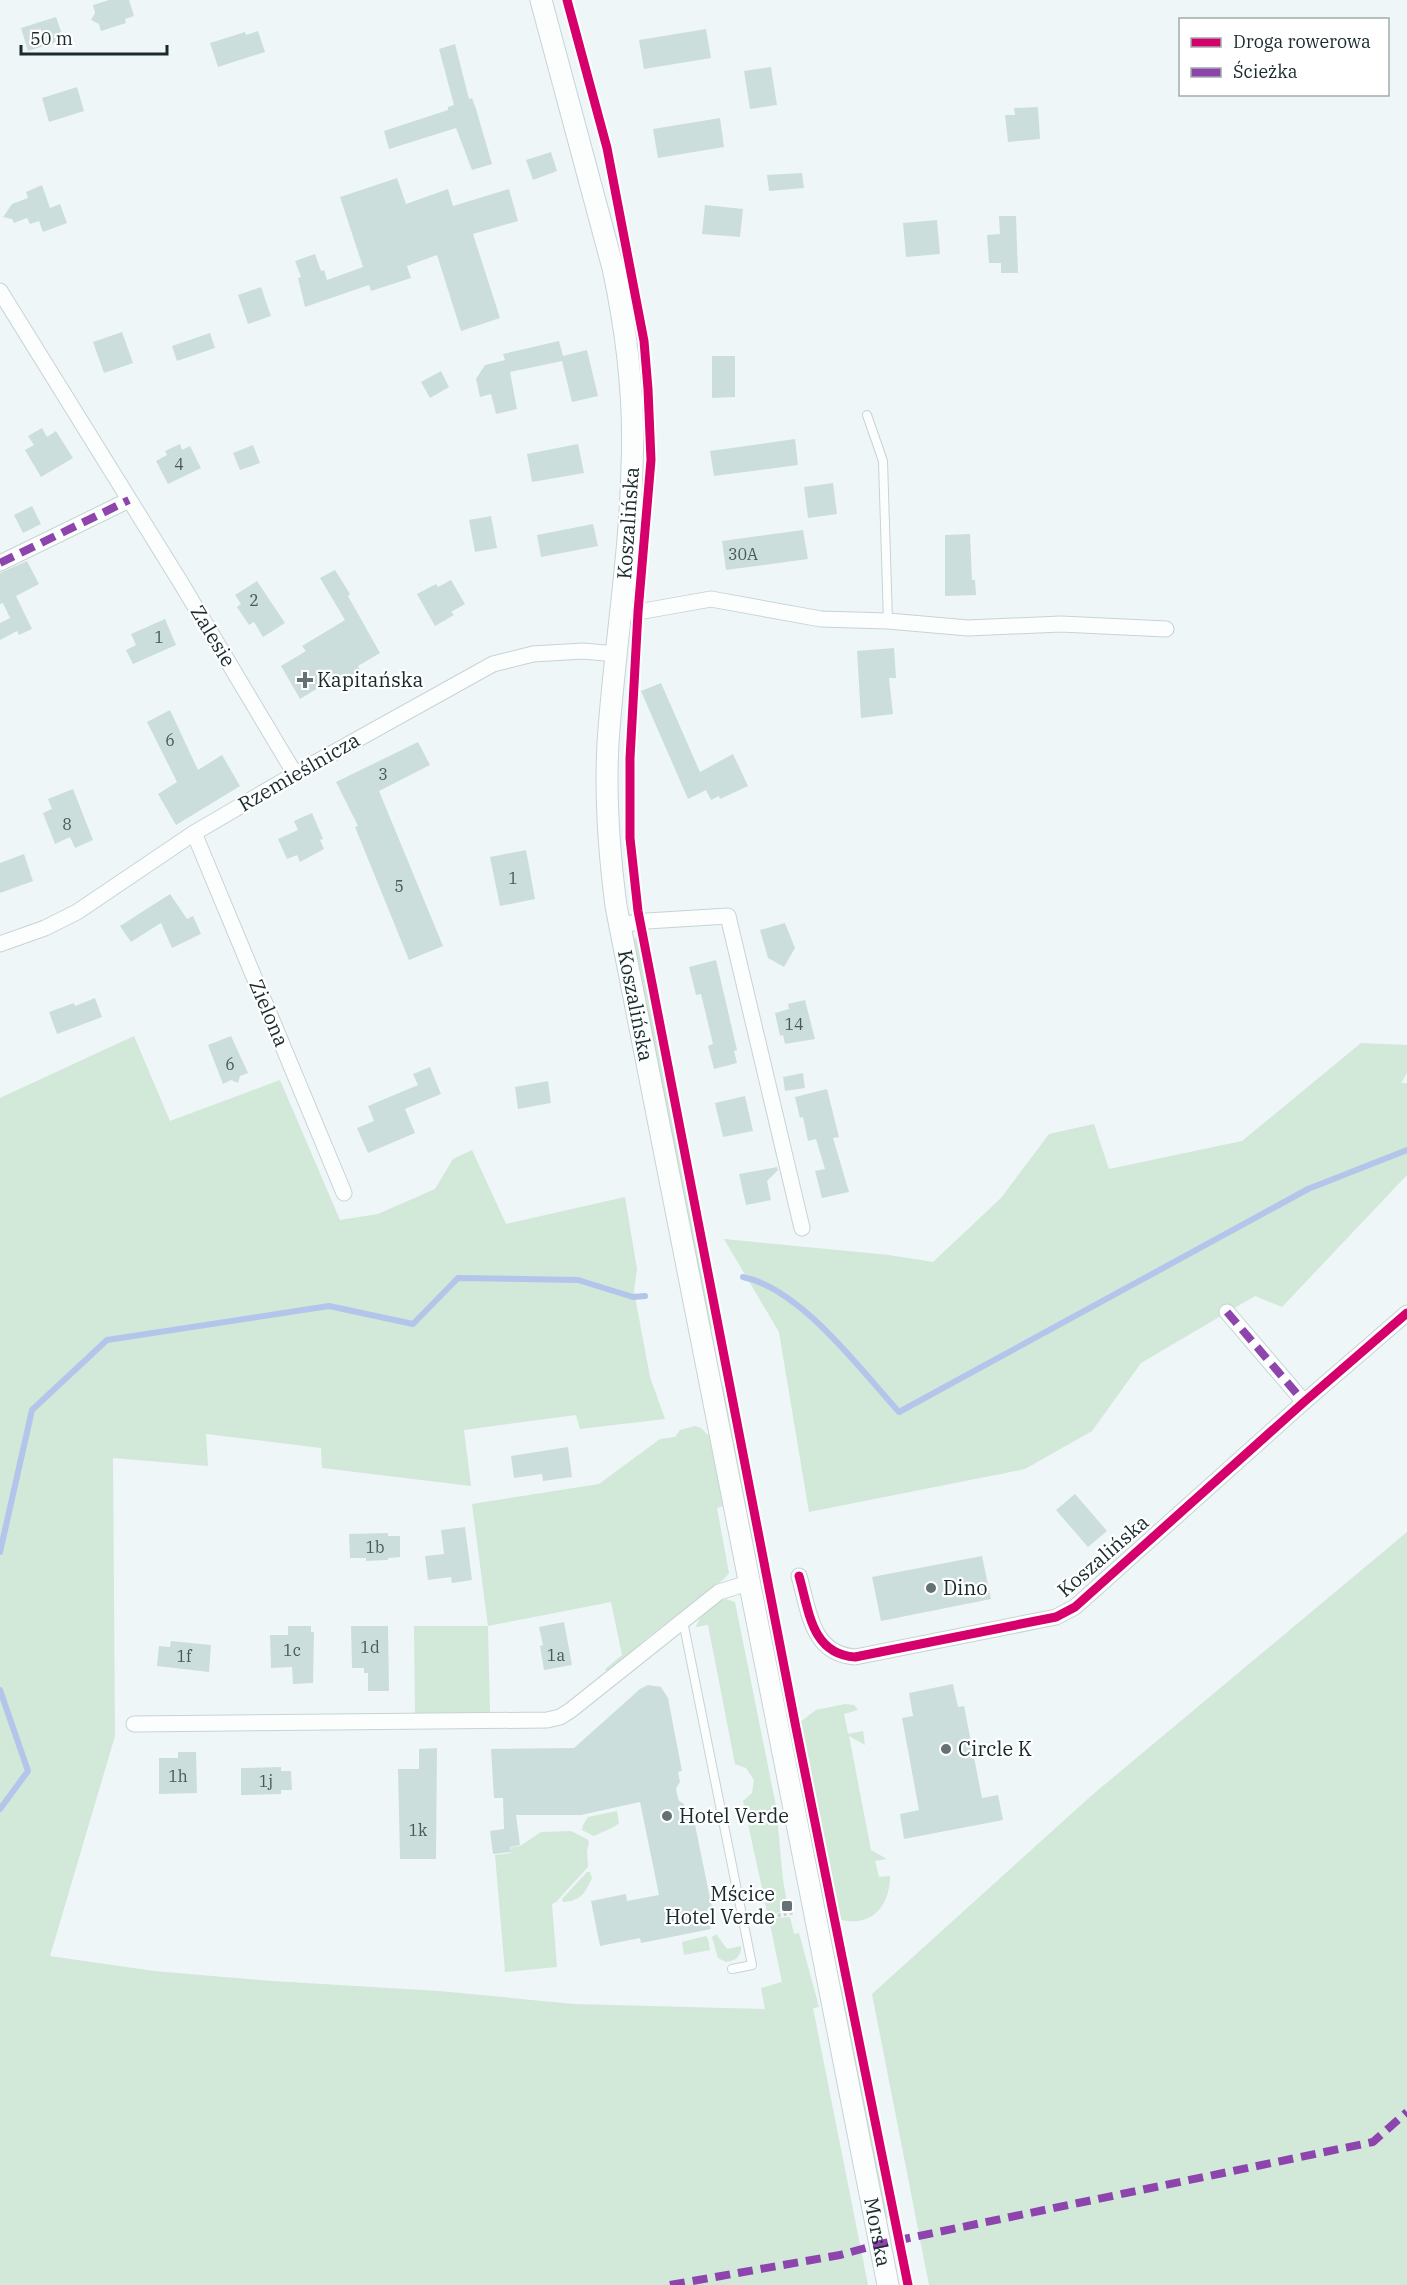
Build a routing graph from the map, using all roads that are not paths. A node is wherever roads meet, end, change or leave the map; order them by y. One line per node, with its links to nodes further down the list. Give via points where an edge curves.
1 (541, 0): 6 (main road, Koszalińska, via 622,312 633,467)
2 (0, 291): 4 (street, Zalesie)
3 (867, 416): 7 (lane, via 883,461)
4 (129, 500): 5 (street); 10 (street, Zalesie)
5 (0, 562)
6 (621, 611): 7 (street, via 638,612 711,599 821,619); 9 (main road, Koszalińska)
7 (888, 621): 8 (street, via 968,628 1061,624)
8 (1166, 629)
9 (616, 654): 10 (street, Rzemieślnicza, via 533,654 493,663); 12 (main road, Koszalińska, via 607,796 609,852)
10 (295, 774): 11 (street, Rzemieślnicza)
11 (194, 832): 13 (street, Rzemieślnicza, via 77,912); 14 (street, Zielona)
12 (619, 925): 15 (street, via 728,916); 20 (main road, Koszalińska)
13 (0, 944)
14 (344, 1193)
15 (802, 1228)
16 (1227, 1312): 18 (street)
17 (1407, 1313): 18 (street, Koszalińska)
18 (1304, 1402): 19 (street, Koszalińska, via 1075,1607 1056,1617 855,1657 843,1656 831,1650 814,1630)
19 (799, 1576)
20 (748, 1583): 21 (street, via 719,1592); 24 (main road, Koszalińska)
21 (682, 1620): 22 (street, via 571,1710 547,1720); 23 (lane, via 752,1965)
22 (134, 1724)
23 (732, 1969)
24 (833, 2006): 25 (main road, Morska)
25 (888, 2285)

